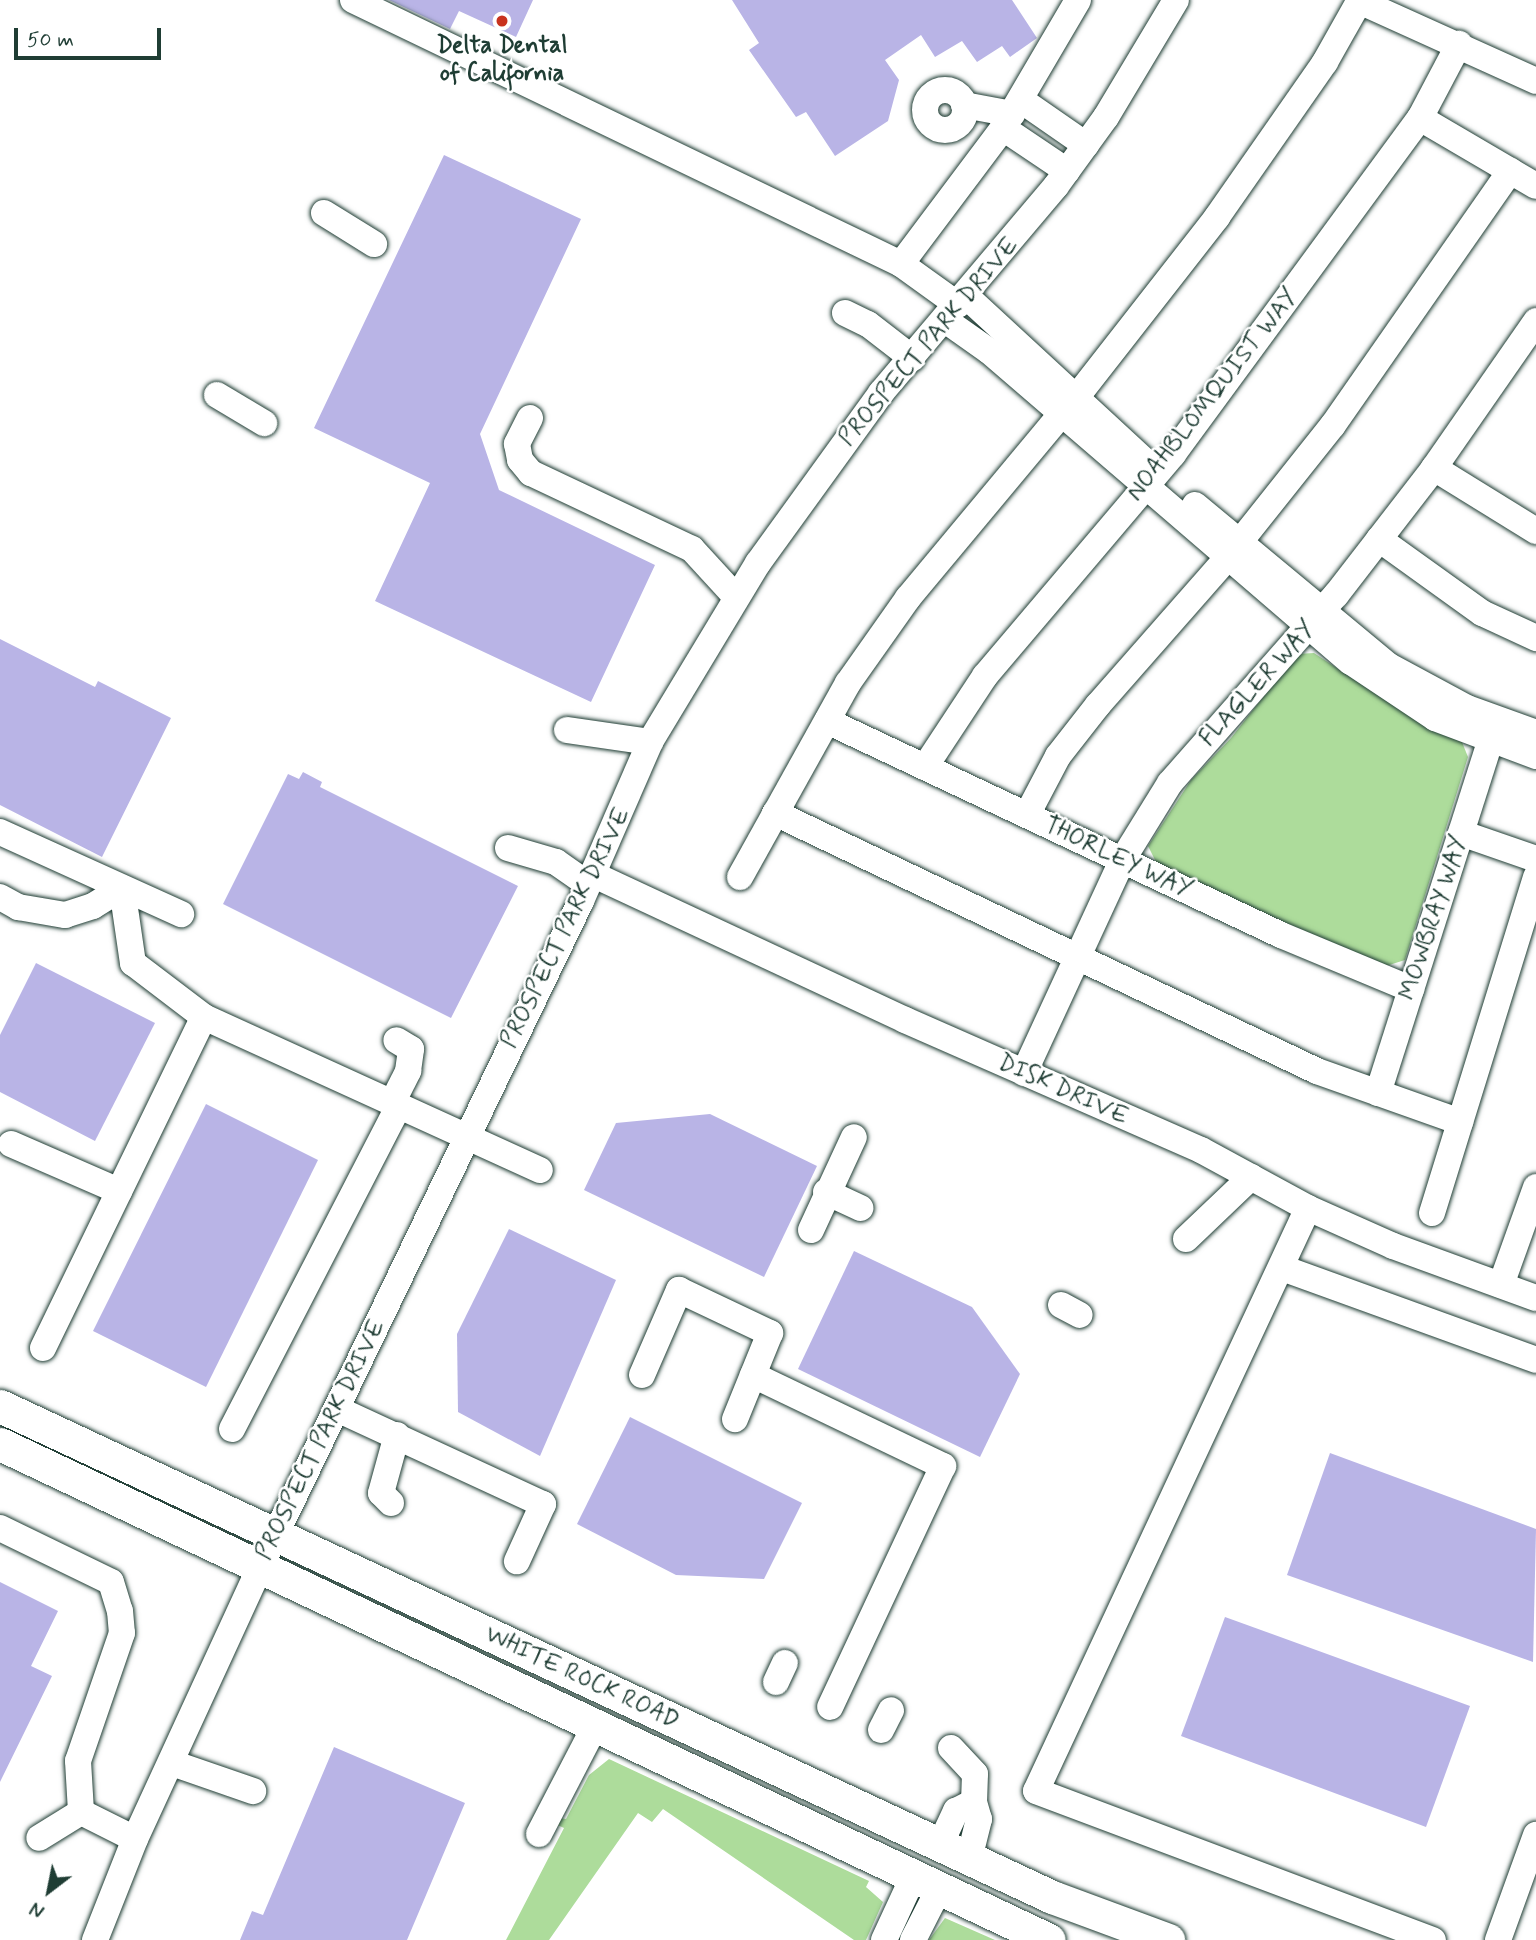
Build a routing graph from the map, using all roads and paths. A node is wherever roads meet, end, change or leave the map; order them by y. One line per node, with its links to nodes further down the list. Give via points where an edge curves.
1 (353, 0): 16 (street)
2 (1078, 0): 8 (street)
3 (1176, 0): 10 (street, PROSPECT PARK DRIVE)
4 (1359, 0): 5 (street); 22 (street, via 1325,62 1217,217)
5 (1459, 44): 6 (street); 9 (street, NOAHBLOMQUIST WAY)
6 (1536, 81)
7 (964, 106): 8 (street)
8 (1012, 114): 10 (street); 11 (street); 16 (street)
9 (1420, 118): 12 (street); 26 (street, NOAHBLOMQUIST WAY)
10 (1086, 145): 11 (street, PROSPECT PARK DRIVE)
11 (1067, 171): 17 (street, PROSPECT PARK DRIVE)
12 (1510, 171): 13 (street); 29 (street, via 1333,425)
13 (1536, 186)
14 (324, 213): 15 (street)
15 (374, 244)
16 (901, 264): 17 (street)
17 (956, 307): 20 (street, PROSPECT PARK DRIVE); 22 (street)
18 (845, 313): 20 (street, via 868,324)
19 (1536, 321): 25 (street, FLAGLER WAY)
20 (912, 358): 30 (street, PROSPECT PARK DRIVE, via 880,393)
21 (217, 396): 24 (street)
22 (1068, 406): 26 (street); 33 (street, via 908,598)
23 (530, 418): 30 (street, via 517,444 520,460 531,472 692,549)
24 (264, 423)
25 (1434, 468): 27 (street); 28 (street, FLAGLER WAY)
26 (1151, 479): 29 (street); 39 (street, NOAHBLOMQUIST WAY, via 985,676)
27 (1536, 531)
28 (1379, 539): 31 (street, FLAGLER WAY); 32 (street, via 1482,613)
29 (1233, 550): 31 (street); 41 (street, via 1058,756)
30 (736, 597): 36 (street, PROSPECT PARK DRIVE)
31 (1314, 621): 35 (street, via 1430,690); 37 (street, via 1404,700); 45 (street, FLAGLER WAY, via 1170,783)
32 (1536, 638)
33 (827, 721): 39 (street, THORLEY WAY); 40 (street)
34 (567, 730): 36 (street)
35 (1536, 733)
36 (650, 742): 49 (street, PROSPECT PARK DRIVE)
37 (1490, 742): 38 (street); 43 (street, MOWBRAY WAY)
38 (1536, 756)
39 (925, 767): 41 (street, THORLEY WAY)
40 (775, 813): 47 (street); 53 (street)
41 (1027, 815): 45 (street, THORLEY WAY)
42 (0, 832): 50 (street)
43 (1461, 833): 46 (street); 54 (street, MOWBRAY WAY)
44 (508, 848): 49 (street, DISK DRIVE, via 556,862)
45 (1124, 859): 53 (street, FLAGLER WAY); 54 (street, THORLEY WAY, via 1280,935)
46 (1536, 859)
47 (740, 877)
48 (1536, 877): 60 (street)
49 (590, 879): 57 (street, DISK DRIVE); 61 (street, PROSPECT PARK DRIVE)
50 (122, 888): 51 (street, via 93,906 65,915 18,907); 52 (street); 55 (street, via 133,963)
51 (0, 897)
52 (184, 915)
53 (1077, 961): 57 (street, FLAGLER WAY); 58 (street, via 1317,1071)
54 (1411, 989): 58 (street, MOWBRAY WAY)
55 (204, 1017): 59 (street); 67 (street)
56 (396, 1040): 59 (street, via 411,1049)
57 (1024, 1073): 65 (street, DISK DRIVE, via 1200,1150)
58 (1378, 1093): 60 (street)
59 (395, 1104): 61 (street); 84 (street)
60 (1460, 1122): 71 (street)
61 (466, 1137): 64 (street); 82 (street, PROSPECT PARK DRIVE)
62 (854, 1137): 68 (street)
63 (10, 1144): 67 (street)
64 (540, 1170)
65 (1251, 1178): 70 (street, DISK DRIVE); 73 (street)
66 (1536, 1188): 75 (street)
67 (120, 1191): 77 (street)
68 (826, 1192): 69 (street); 72 (street)
69 (860, 1208)
70 (1308, 1208): 74 (street); 75 (street, DISK DRIVE, via 1393,1246)
71 (1432, 1213)
72 (811, 1230)
73 (1186, 1239)
74 (1282, 1268): 78 (street); 108 (street, via 1036,1791)
75 (1501, 1285): 76 (street, DISK DRIVE)
76 (1536, 1297)
77 (43, 1348)
78 (1536, 1360)
79 (642, 1375): 80 (street, via 679,1290 770,1333)
80 (753, 1375): 83 (street); 91 (street, via 943,1466)
81 (0, 1406): 89 (main road, WHITE ROCK ROAD)
82 (337, 1409): 85 (street); 89 (street, PROSPECT PARK DRIVE)
83 (735, 1419)
84 (232, 1429)
85 (397, 1435): 87 (street, via 381,1493); 90 (street, via 544,1504)
86 (0, 1444): 89 (main road, WHITE ROCK ROAD)
87 (391, 1503)
88 (0, 1528): 96 (street, via 111,1582 120,1611 122,1633 78,1761)
89 (269, 1551): 92 (main road, WHITE ROCK ROAD); 94 (street, PROSPECT PARK DRIVE); 101 (main road, WHITE ROCK ROAD)
90 (517, 1562)
91 (830, 1707)
92 (596, 1724): 97 (street); 102 (main road, WHITE ROCK ROAD)
93 (951, 1748): 101 (street, via 975,1774 979,1819)
94 (172, 1763): 95 (street); 100 (street, PROSPECT PARK DRIVE)
95 (253, 1791)
96 (81, 1812): 99 (street); 100 (street)
97 (538, 1833)
98 (1536, 1835): 109 (street)
99 (39, 1838)
100 (135, 1839): 103 (street, PROSPECT PARK DRIVE)
101 (954, 1852): 107 (main road, WHITE ROCK ROAD, via 1075,1907)
102 (927, 1881): 104 (street); 105 (street); 106 (main road, WHITE ROCK ROAD)
103 (95, 1940)
104 (884, 1940)
105 (913, 1940)
106 (1048, 1940)
107 (1168, 1940)
108 (1433, 1940)
109 (1498, 1940)

